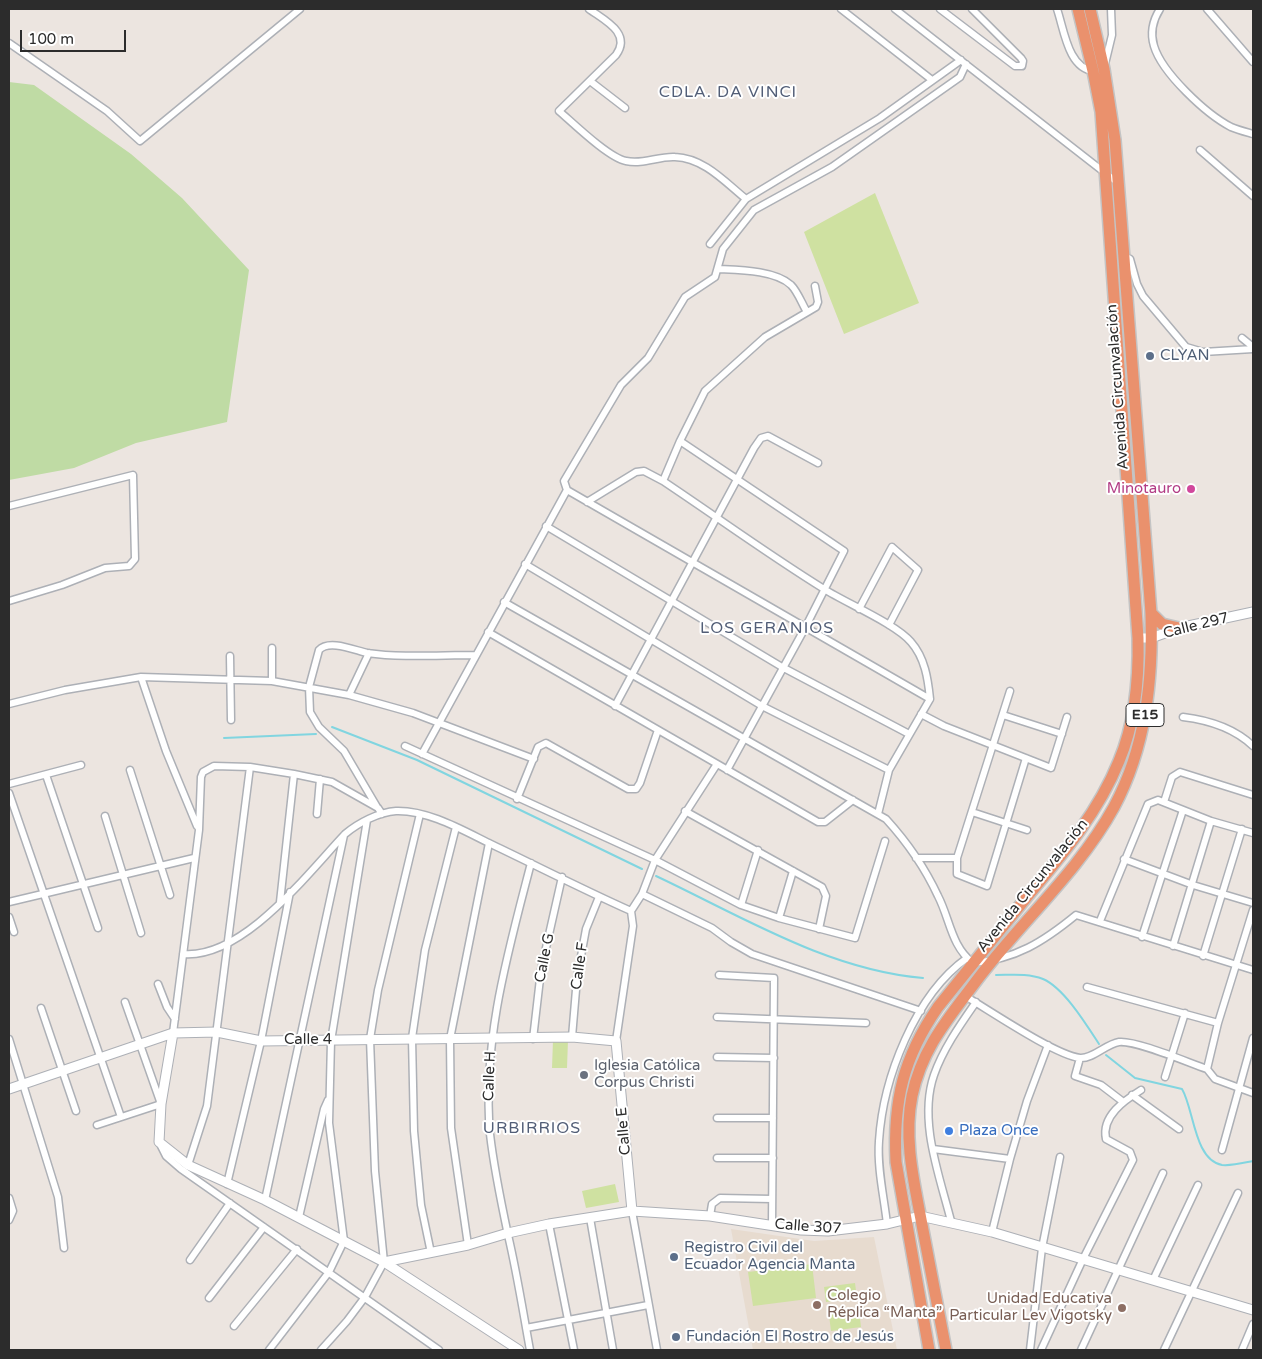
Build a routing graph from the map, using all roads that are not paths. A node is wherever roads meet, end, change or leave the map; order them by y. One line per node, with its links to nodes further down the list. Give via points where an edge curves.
1 (300, 9): 13 (street, via 140,141 107,111)
2 (589, 9): 18 (street, via 618,31 622,42 616,54)
3 (841, 9): 17 (street)
4 (895, 9): 14 (street)
5 (940, 9): 6 (street, via 1015,66 1022,66 1021,58)
6 (972, 9)
7 (1057, 9): 16 (street, via 1074,60 1082,68)
8 (1078, 9): 16 (highway, Avenida Circunvalación / E15)
9 (1090, 9): 16 (highway, Avenida Circunvalación / E15)
10 (1111, 9): 16 (street, via 1112,35)
11 (1160, 9): 20 (street, via 1151,33 1162,62 1178,83 1214,115 1231,127)
12 (1207, 9): 15 (street)
13 (9, 43)
14 (963, 62): 17 (street); 22 (street); 29 (street, via 960,77 832,167 754,210 723,249)
15 (1253, 62)
16 (1099, 70): 22 (highway, Avenida Circunvalación / E15); 23 (highway, Avenida Circunvalación / E15, via 1115,140)
17 (932, 80): 25 (street, via 880,118)
18 (590, 81): 19 (street); 25 (street, via 559,111 613,156 640,163 674,157 694,161 714,172)
19 (625, 108)
20 (1253, 134)
21 (1200, 150): 24 (street)
22 (1106, 172): 23 (street); 27 (highway, Avenida Circunvalación / E15)
23 (1118, 183): 28 (highway, Avenida Circunvalación / E15)
24 (1253, 196)
25 (746, 199): 26 (street)
26 (710, 244)
27 (1110, 253): 28 (street); 56 (highway, Avenida Circunvalación / E15)
28 (1122, 255): 33 (street, via 1130,259 1136,284 1143,296 1186,347 1203,352); 51 (highway, Avenida Circunvalación / E15)
29 (718, 269): 31 (street, via 748,270 785,281); 38 (street, via 710,281 685,297 648,358 621,385 564,481)
30 (815, 286): 31 (street, via 817,305)
31 (807, 312): 34 (street, via 765,337 717,379 697,406)
32 (1242, 338): 33 (street)
33 (1253, 348)
34 (680, 441): 36 (street); 37 (street)
35 (818, 463): 36 (street, via 765,436 754,448)
36 (737, 479): 41 (street); 45 (street, via 844,551)
37 (663, 481): 39 (street, via 644,471 636,472); 41 (street)
38 (567, 490): 39 (street); 42 (street)
39 (587, 502): 43 (street)
40 (9, 506): 46 (street, via 132,475 134,563 105,568 62,585)
41 (717, 517): 43 (street); 45 (street)
42 (546, 526): 44 (street); 47 (street)
43 (692, 562): 47 (street); 53 (street)
44 (525, 564): 48 (street); 58 (street)
45 (825, 590): 49 (street); 53 (street)
46 (9, 600)
47 (671, 601): 58 (street); 63 (street)
48 (504, 602): 55 (street); 64 (street)
49 (860, 609): 52 (street); 52 (street, via 892,547 918,570)
50 (1253, 612): 54 (street, Calle 297)
51 (1151, 613): 54 (highway, via 1162,624); 57 (highway, Avenida Circunvalación / E15)
52 (888, 625): 71 (street, via 911,641 922,661)
53 (805, 628): 63 (street); 71 (street)
54 (1179, 628): 57 (street, Calle 297)
55 (488, 632): 61 (street); 73 (street)
56 (1138, 638): 57 (street, Calle 297); 163 (highway, Avenida Circunvalación / E15, via 1137,686 1132,715 1120,759 1102,797 1073,842)
57 (1151, 638): 164 (highway, Avenida Circunvalación / E15, via 1151,674 1144,720 1114,807 1083,854)
58 (650, 640): 64 (street); 74 (street)
59 (272, 648): 67 (street)
60 (369, 653): 61 (street); 68 (street, via 322,646); 70 (street)
61 (476, 655): 80 (street)
62 (230, 656): 66 (street)
63 (782, 667): 74 (street); 82 (street)
64 (632, 674): 73 (street); 84 (street)
65 (141, 677): 66 (street); 72 (street); 119 (street, via 166,751)
66 (232, 680): 67 (street); 79 (street)
67 (272, 680): 68 (street)
68 (309, 687): 70 (street); 107 (street, via 310,712 314,719 344,751)
69 (1010, 692): 76 (street)
70 (349, 695): 80 (street)
71 (930, 699): 75 (street)
72 (9, 704)
73 (615, 706): 81 (street)
74 (762, 706): 84 (street); 96 (street)
75 (921, 714): 82 (street); 86 (street)
76 (1003, 716): 83 (street); 86 (street)
77 (1067, 717): 83 (street)
78 (1183, 717): 87 (street, via 1202,719 1226,728)
79 (231, 720)
80 (438, 723): 88 (street); 90 (street)
81 (658, 730): 90 (street, via 639,786 634,790 548,743 538,747); 91 (street)
82 (909, 734): 96 (street)
83 (1062, 734): 89 (street, via 1051,768)
84 (744, 738): 95 (street); 104 (street)
85 (405, 746): 88 (street)
86 (994, 746): 89 (street); 109 (street)
87 (1253, 746)
88 (422, 754): 103 (street)
89 (1026, 758): 116 (street)
90 (534, 759): 103 (street)
91 (717, 764): 95 (street); 108 (street)
92 (81, 765): 98 (street)
93 (250, 767): 97 (street); 119 (street, via 214,766 203,772 200,778); 159 (street)
94 (130, 770): 132 (street)
95 (727, 770): 104 (street, via 818,822 826,822)
96 (889, 770): 112 (street)
97 (294, 774): 99 (street); 146 (street)
98 (46, 775): 100 (street); 137 (street)
99 (320, 779): 107 (street, via 332,782); 110 (street)
100 (9, 784)
101 (9, 793): 140 (street)
102 (1253, 795): 105 (street, via 1180,772 1172,777)
103 (517, 798): 130 (street)
104 (853, 800): 112 (street)
105 (1164, 802): 106 (street); 129 (street, via 1158,800 1148,804)
106 (1183, 810): 115 (street); 134 (street)
107 (380, 811): 111 (street); 114 (street)
108 (685, 811): 125 (street); 130 (street)
109 (972, 812): 116 (street); 128 (street)
110 (317, 814)
111 (420, 814): 117 (street); 187 (street, via 378,990)
112 (878, 814): 127 (street, via 905,839)
113 (105, 816): 135 (street)
114 (367, 820): 122 (street); 193 (street)
115 (1212, 820): 118 (street); 138 (street)
116 (1006, 823): 120 (street); 128 (street, via 987,886 957,874)
117 (456, 827): 124 (street); 184 (street, via 425,950)
118 (1242, 829): 121 (street); 142 (street)
119 (199, 830): 126 (street)
120 (1027, 830)
121 (1253, 833)
122 (344, 834): 139 (street); 192 (street)
123 (885, 841): 155 (street, via 855,938)
124 (489, 843): 131 (street); 188 (street)
125 (758, 850): 133 (street); 148 (street)
126 (194, 858): 132 (street); 161 (street)
127 (916, 858): 128 (street); 163 (street, via 938,896 960,951)
128 (957, 858)
129 (1124, 859): 134 (street); 153 (street)
130 (656, 860): 141 (street); 148 (street)
131 (531, 863): 136 (street); 189 (street, Calle H, via 498,995)
132 (161, 866): 135 (street); 143 (street)
133 (793, 871): 152 (street); 155 (street, via 825,891)
134 (1164, 874): 138 (street); 158 (street)
135 (124, 875): 137 (street); 157 (street)
136 (562, 877): 144 (street); 190 (street, Calle G, via 541,970)
137 (84, 884): 140 (street); 154 (street)
138 (1194, 885): 142 (street); 160 (street)
139 (290, 892): 146 (street); 191 (street)
140 (44, 894): 145 (street); 197 (street)
141 (642, 894): 150 (street); 174 (street, via 712,928 752,954)
142 (1223, 894): 147 (street); 162 (street)
143 (170, 895)
144 (599, 897): 150 (street); 183 (street, Calle F, via 586,929 577,978)
145 (9, 902)
146 (280, 902): 159 (street, via 258,925)
147 (1253, 903)
148 (740, 904): 152 (street)
149 (1253, 910): 165 (street)
150 (631, 911): 194 (street, Calle E, via 633,926)
151 (9, 917): 156 (street)
152 (779, 918): 155 (street)
153 (1100, 921): 158 (street); 164 (street, via 1076,915 1026,950)
154 (98, 928)
155 (819, 929)
156 (14, 932)
157 (141, 933)
158 (1142, 937): 160 (street)
159 (228, 943): 161 (street, via 197,955); 181 (street)
160 (1173, 946): 162 (street)
161 (183, 954): 178 (street)
162 (1203, 956): 165 (street)
163 (970, 961): 164 (street); 174 (street, via 954,967 929,996); 241 (highway, Avenida Circunvalación / E15, via 923,1029 910,1056 898,1095 894,1133)
164 (992, 961): 170 (highway, Avenida Circunvalación / E15)
165 (1237, 965): 166 (street); 180 (street)
166 (1253, 970)
167 (719, 975): 177 (street, via 774,978)
168 (158, 984): 178 (street)
169 (1087, 987): 175 (street)
170 (966, 996): 172 (street); 238 (highway, Avenida Circunvalación / E15, via 941,1026 920,1063 911,1098 910,1158)
171 (125, 1002): 195 (street)
172 (976, 1002): 196 (street); 221 (street, via 952,1037 934,1076 929,1105)
173 (41, 1008): 203 (street)
174 (921, 1011): 245 (street, via 897,1055 878,1142)
175 (1185, 1013): 180 (street); 199 (street)
176 (717, 1017): 177 (street)
177 (774, 1018): 179 (street); 200 (street)
178 (175, 1019): 182 (street)
179 (866, 1023)
180 (1218, 1023): 202 (street)
181 (217, 1032): 182 (street, Calle 4); 191 (street, Calle 4); 227 (street, via 207,1106)
182 (173, 1033): 195 (street, Calle 4); 213 (street)
183 (572, 1037): 190 (street, Calle 4); 194 (street, Calle 4)
184 (412, 1038): 187 (street, Calle 4); 188 (street, Calle 4); 255 (street, via 414,1131 421,1206)
185 (1253, 1038): 206 (street)
186 (9, 1039): 205 (street)
187 (370, 1039): 193 (street, Calle 4); 258 (street, via 375,1171)
188 (450, 1039): 189 (street, Calle 4); 251 (street, via 451,1128)
189 (492, 1039): 190 (street, Calle 4); 249 (street, Calle H, via 490,1134)
190 (533, 1039)
191 (261, 1040): 192 (street, Calle 4); 229 (street)
192 (299, 1040): 193 (street, Calle 4); 234 (street)
193 (330, 1041): 211 (street)
194 (616, 1041): 236 (street, Calle E)
195 (140, 1044): 197 (street, Calle 4); 213 (street)
196 (1048, 1045): 201 (street); 226 (street)
197 (100, 1057): 203 (street, Calle 4); 215 (street)
198 (717, 1057): 200 (street)
199 (1172, 1057): 201 (street, via 1123,1042); 202 (street); 204 (street)
200 (774, 1058): 217 (street)
201 (1080, 1058): 212 (street, via 1075,1076 1100,1085)
202 (1207, 1069): 206 (street, via 1215,1079)
203 (62, 1070): 205 (street, Calle 4); 214 (street)
204 (1165, 1077)
205 (23, 1084): 207 (street, Calle 4); 252 (street, via 58,1196)
206 (1240, 1088): 209 (street); 222 (street)
207 (9, 1089)
208 (1141, 1090): 210 (street)
209 (1253, 1092)
210 (1132, 1096): 212 (street); 219 (street)
211 (329, 1099): 239 (street); 250 (street, via 335,1186)
212 (1122, 1101): 256 (street, via 1111,1115 1105,1136 1108,1142 1130,1152 1133,1160)
213 (161, 1104): 215 (street); 220 (street)
214 (76, 1111)
215 (121, 1117): 218 (street)
216 (717, 1118): 217 (street)
217 (773, 1118): 225 (street)
218 (97, 1125)
219 (1179, 1129)
220 (159, 1142): 227 (street); 235 (street, via 166,1156 181,1169)
221 (933, 1149): 226 (street); 243 (street)
222 (1222, 1150)
223 (1060, 1157): 253 (street)
224 (717, 1158): 225 (street)
225 (773, 1158): 233 (street)
226 (1010, 1159): 248 (street)
227 (188, 1165): 229 (street)
228 (1163, 1173): 259 (street)
229 (227, 1184): 234 (street)
230 (1198, 1185): 261 (street)
231 (1238, 1193): 262 (street)
232 (9, 1198): 242 (street, via 13,1211)
233 (772, 1199): 237 (street, via 720,1198 712,1204); 246 (street)
234 (265, 1200): 239 (street)
235 (230, 1203): 247 (street); 257 (street)
236 (632, 1211): 237 (street, Calle 307); 240 (street, Calle 307); 265 (street, Calle E)
237 (710, 1216): 246 (street, Calle 307)
238 (920, 1216): 241 (street, Calle 307); 243 (street, Calle 307); 281 (highway, Avenida Circunvalación / E15)
239 (299, 1217): 250 (street)
240 (590, 1218): 244 (street, Calle 307); 267 (street)
241 (906, 1219): 245 (street, Calle 307); 280 (highway, Avenida Circunvalación / E15)
242 (9, 1220)
243 (951, 1221): 248 (street, Calle 307)
244 (549, 1224): 249 (street, Calle 307); 268 (street)
245 (887, 1224): 246 (street, Calle 307, via 828,1231)
246 (772, 1225)
247 (264, 1227): 254 (street); 264 (street)
248 (992, 1232): 253 (street, Calle 307)
249 (508, 1233): 251 (street, Calle 307); 271 (street, Calle H)
250 (344, 1241): 258 (street); 260 (street)
251 (468, 1245): 255 (street, Calle 307)
252 (64, 1248)
253 (1042, 1248): 256 (street, Calle 307); 282 (street)
254 (297, 1250): 260 (street); 270 (street)
255 (431, 1253): 258 (street, Calle 307)
256 (1083, 1259): 259 (street, Calle 307); 283 (street)
257 (190, 1260)
258 (384, 1262): 263 (street); 275 (street)
259 (1118, 1270): 261 (street, Calle 307); 284 (street)
260 (328, 1272): 263 (street); 272 (street)
261 (1153, 1280): 262 (street, Calle 307)
262 (1191, 1293): 266 (street, Calle 307); 285 (street)
263 (365, 1297): 273 (street); 274 (street)
264 (210, 1298)
265 (648, 1305): 267 (street); 279 (street, Calle E)
266 (1253, 1310)
267 (606, 1313): 268 (street); 278 (street)
268 (568, 1320): 271 (street); 277 (street)
269 (1253, 1324): 286 (street)
270 (234, 1326)
271 (526, 1328): 276 (street, Calle H)
272 (269, 1350)
273 (321, 1350)
274 (438, 1350)
275 (519, 1350)
276 (530, 1350)
277 (574, 1350)
278 (613, 1350)
279 (657, 1350)
280 (931, 1350)
281 (946, 1350)
282 (1030, 1350)
283 (1041, 1350)
284 (1080, 1350)
285 (1164, 1350)
286 (1242, 1350)

